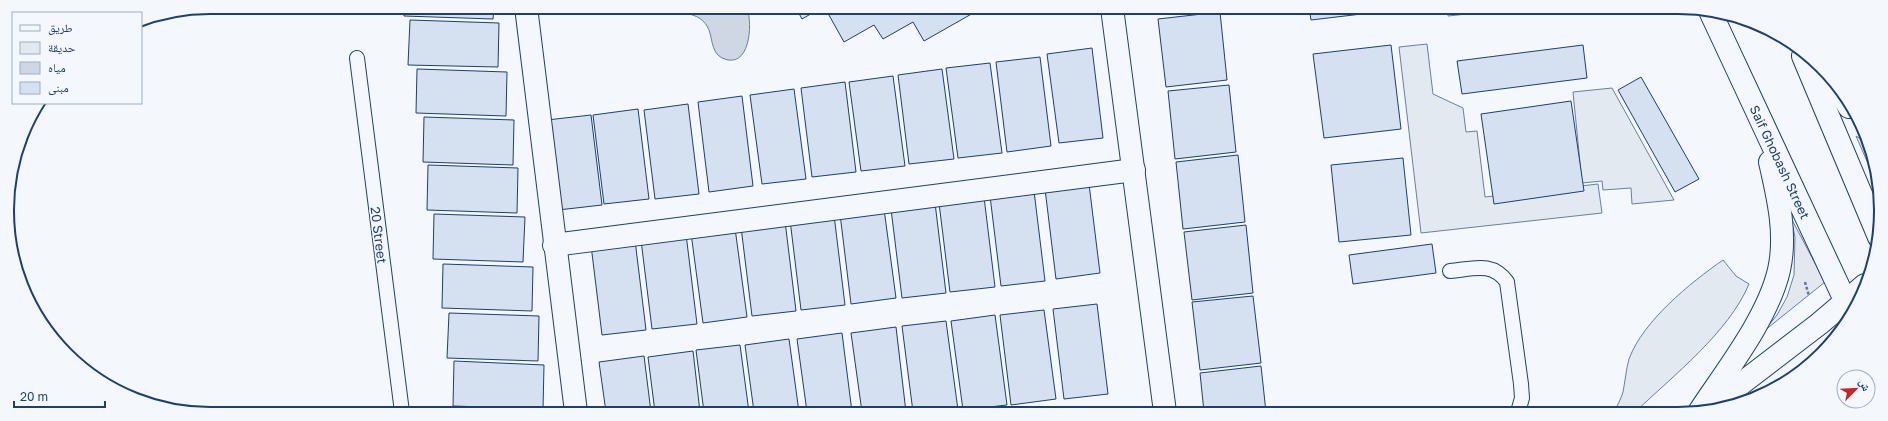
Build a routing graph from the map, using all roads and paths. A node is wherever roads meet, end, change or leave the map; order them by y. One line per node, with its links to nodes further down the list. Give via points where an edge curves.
1 (527, 14): 9 (street)
2 (1113, 14): 7 (street)
3 (1713, 18): 6 (street, Saif Ghobash Street)
4 (357, 58): 14 (lane, 20 Street)
5 (1807, 63): 8 (street)
6 (1761, 124): 11 (street, Saif Ghobash Street); 13 (street, via 1781,218 1779,270 1761,314)
7 (1134, 170): 9 (street); 16 (street)
8 (1874, 224)
9 (554, 245): 15 (street)
10 (1450, 271): 17 (lane, via 1493,269 1507,282 1521,384)
11 (1848, 307): 12 (street, via 1819,324)
12 (1716, 403)
13 (1704, 405)
14 (401, 407)
15 (575, 407)
16 (1164, 407)
17 (1519, 407)

